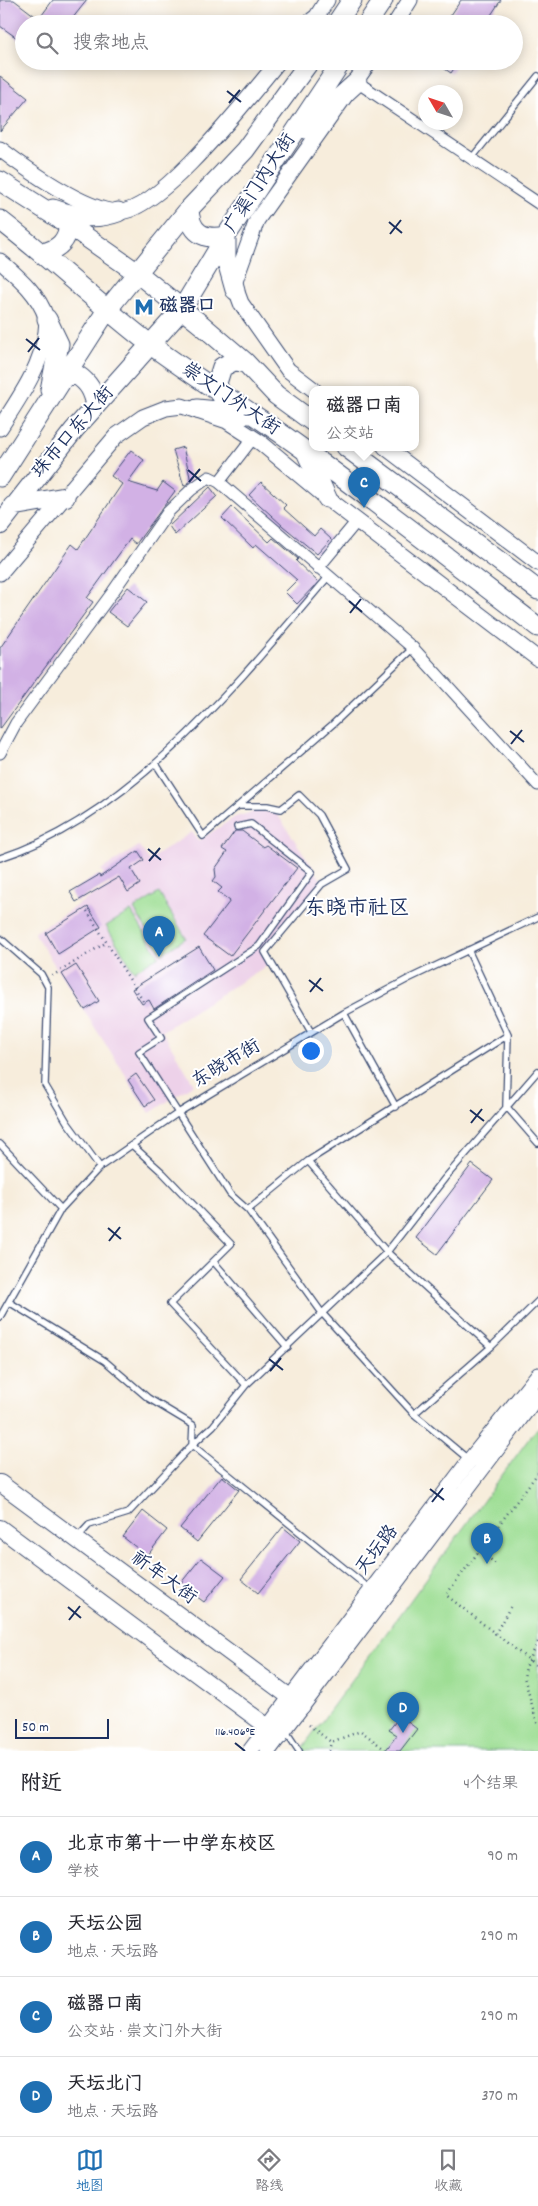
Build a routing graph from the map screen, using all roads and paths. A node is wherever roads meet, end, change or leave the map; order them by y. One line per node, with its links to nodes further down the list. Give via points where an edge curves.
1 (327, 0): 5 (street)
2 (352, 0): 6 (main road)
3 (383, 0): 7 (main road)
4 (410, 0): 8 (street)
5 (318, 15)
6 (342, 15)
7 (373, 15)
8 (401, 15)
9 (271, 70): 24 (street, via 166,187 144,203)
10 (296, 70): 16 (main road)
11 (304, 70): 16 (main road, 广渠门内大街)
12 (336, 70): 17 (main road, 广渠门内大街)
13 (364, 70): 15 (street)
14 (538, 76): 19 (lane)
15 (356, 82): 17 (main road); 19 (street); 31 (street, via 257,220 237,272)
16 (284, 100): 23 (main road, 广渠门内大街, via 234,164)
17 (284, 148): 27 (main road, 广渠门内大街)
18 (0, 149): 24 (street, via 30,172 68,194)
19 (471, 159): 22 (street)
20 (0, 181): 21 (main road, 崇文门外大街)
21 (29, 200): 24 (main road, via 64,213 89,217 104,217); 26 (main road, 崇文门外大街)
22 (538, 203)
23 (189, 209): 27 (main road, via 194,229 214,238); 30 (main road, 广渠门内大街)
24 (118, 212)
25 (0, 220): 28 (main road, 崇文门外大街)
26 (69, 225): 28 (main road, via 64,242); 30 (main road, 崇文门外大街)
27 (226, 236): 31 (main road, via 226,258); 32 (main road, 广渠门内大街)
28 (43, 253): 33 (main road, 崇文门外大街)
29 (0, 261): 34 (street, via 28,286)
30 (136, 272): 32 (main road, 崇文门外大街); 33 (main road, 广渠门内大街)
31 (235, 290): 38 (street, via 288,370)
32 (182, 309): 35 (main road, 广渠门内大街); 36 (main road, 崇文门外大街)
33 (107, 310): 35 (main road, 崇文门外大街); 37 (main road, 珠市口东大街)
34 (48, 319): 40 (main road, via 59,344); 45 (street, via 43,352)
35 (152, 345): 39 (main road, 崇文门外大街); 41 (main road, 珠市口东大街)
36 (245, 362): 39 (main road, via 234,361 222,367 217,377); 44 (main road, 崇文门外大街, via 276,395)
37 (64, 376): 40 (main road, 珠市口东大街); 41 (main road, via 77,374 86,381 94,393)
38 (309, 386)
39 (221, 395): 43 (main road, 崇文门外大街)
40 (48, 401): 50 (main road, 珠市口东大街)
41 (96, 405): 54 (main road, 珠市口东大街)
42 (197, 409): 43 (main road); 46 (street, via 227,421); 52 (street, via 182,406 166,408 143,417 116,436)
43 (252, 415): 47 (main road, 崇文门外大街)
44 (309, 419)
45 (0, 428)
46 (253, 438): 51 (street); 53 (street)
47 (305, 451): 53 (main road); 64 (main road, 崇文门外大街)
48 (351, 451): 57 (main road)
49 (390, 451): 58 (street)
50 (0, 477)
51 (220, 482): 59 (street); 67 (street, via 209,477 168,512 16,723)
52 (64, 497): 54 (main road); 61 (street)
53 (327, 498): 55 (street)
54 (13, 506): 56 (main road, 珠市口东大街)
55 (357, 521): 59 (street); 66 (street)
56 (0, 525)
57 (502, 563): 60 (main road); 63 (main road)
58 (538, 563)
59 (318, 568): 62 (street)
60 (538, 572)
61 (0, 573)
62 (329, 576): 65 (street); 68 (lane, via 275,640)
63 (538, 590)
64 (538, 627)
65 (413, 648): 69 (street); 70 (lane, via 333,724)
66 (538, 659)
67 (0, 753)
68 (156, 764): 70 (lane, via 203,836); 72 (lane, via 102,807 23,850)
69 (538, 785)
70 (238, 806): 79 (lane, via 281,809 298,795 319,816 348,869 322,884)
71 (237, 827): 77 (lane, via 251,824 312,872)
72 (0, 858)
73 (87, 910): 76 (path)
74 (538, 918): 78 (lane, 东晓市街)
75 (0, 938): 80 (lane)
76 (107, 942): 80 (path); 81 (path)
77 (258, 946): 79 (lane); 88 (lane, via 148,1018 161,1038 139,1052)
78 (468, 950): 82 (lane, 东晓市街); 84 (lane)
79 (266, 952): 83 (lane)
80 (44, 980): 93 (lane, via 48,987 45,1085)
81 (143, 1001)
82 (344, 1013): 83 (lane, 东晓市街); 87 (lane)
83 (311, 1032): 88 (lane, 东晓市街)
84 (508, 1035): 86 (lane); 87 (lane)
85 (538, 1070): 86 (lane)
86 (506, 1106): 90 (lane); 96 (lane)
87 (396, 1107): 92 (lane)
88 (178, 1113): 91 (lane, 东晓市街); 95 (lane, via 230,1194)
89 (0, 1144): 94 (lane)
90 (538, 1144)
91 (132, 1145): 93 (lane, 东晓市街); 97 (lane, via 231,1244)
92 (308, 1161): 95 (lane); 96 (lane)
93 (100, 1167): 94 (lane, 东晓市街)
94 (61, 1209): 98 (lane, 东晓市街)
95 (248, 1210): 100 (lane)
96 (387, 1252): 100 (lane); 102 (lane)
97 (214, 1262): 103 (lane); 105 (lane, via 170,1304)
98 (9, 1302): 101 (lane, 东晓市街); 108 (lane, via 105,1361 148,1398 193,1426)
99 (538, 1302): 102 (lane)
100 (322, 1313): 103 (lane); 107 (lane)
101 (0, 1317)
102 (491, 1347): 107 (lane)
103 (288, 1348): 105 (lane)
104 (538, 1375): 109 (street, 天坛路)
105 (246, 1385): 108 (lane, via 213,1426)
106 (538, 1395): 122 (street, 天坛路)
107 (414, 1414): 109 (lane)
108 (192, 1444): 113 (lane, via 128,1513 89,1525); 116 (lane)
109 (469, 1461): 116 (street, 天坛路)
110 (538, 1473): 114 (path)
111 (0, 1483): 113 (main road, 祈年大街)
112 (0, 1528): 125 (main road)
113 (76, 1539): 122 (main road, 祈年大街)
114 (479, 1550): 115 (path); 118 (path, via 446,1595)
115 (496, 1564)
116 (372, 1592): 122 (street, 天坛路)
117 (512, 1604): 118 (path)
118 (494, 1634): 120 (path)
119 (538, 1642): 120 (path)
120 (530, 1661): 121 (path); 124 (path, via 524,1677)
121 (538, 1667)
122 (296, 1702): 125 (street, 天坛路)
123 (309, 1725): 126 (path)
124 (538, 1726)
125 (277, 1731): 127 (street, 天坛路); 128 (street, 天坛路); 129 (lane)
126 (330, 1742): 130 (path); 131 (path, via 361,1730)
127 (250, 1751)
128 (268, 1751)
129 (299, 1751)
130 (329, 1751)
131 (387, 1751)

